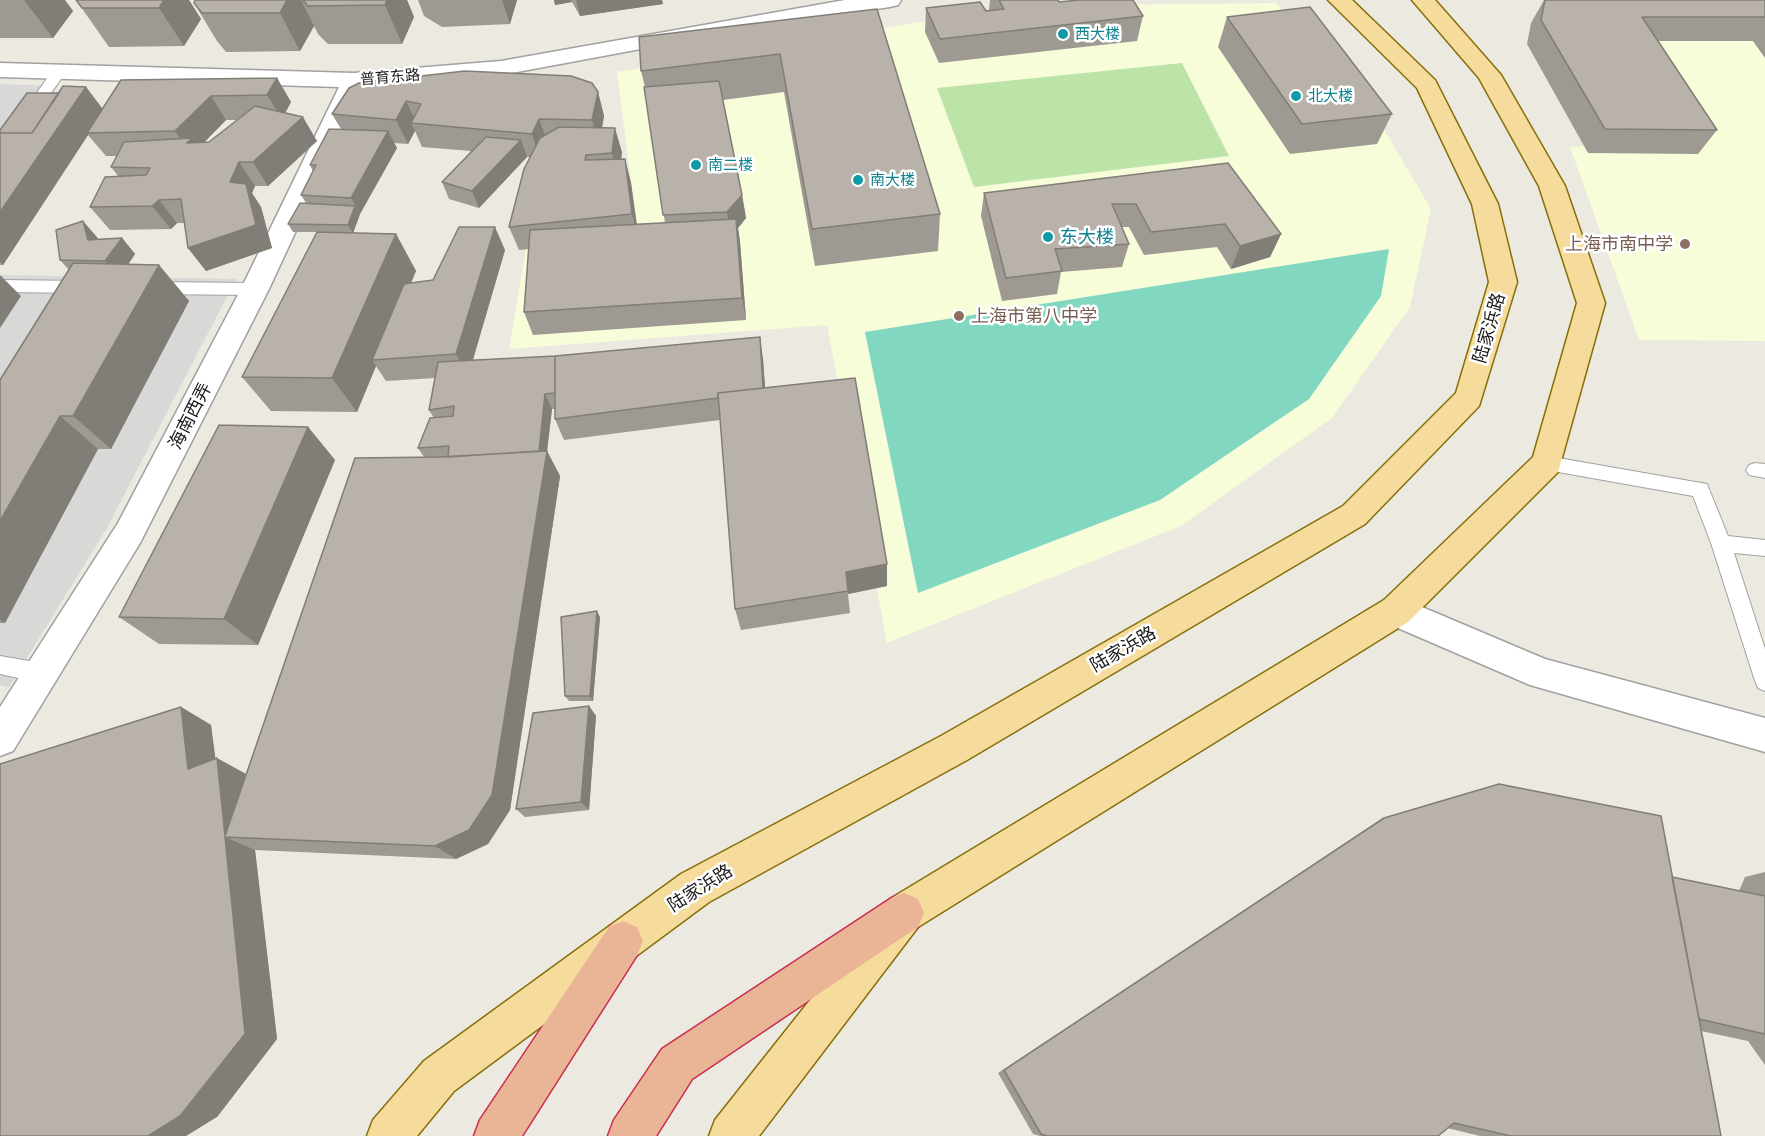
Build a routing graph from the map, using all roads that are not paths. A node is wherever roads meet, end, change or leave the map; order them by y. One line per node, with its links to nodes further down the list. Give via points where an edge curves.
1 (890, 0): 4 (street, 普育东路)
2 (1339, 0): 25 (main road, 陆家浜路, via 1427,85 1485,204 1503,282 1469,398 1354,515 954,748 695,888)
3 (1423, 0): 15 (main road, via 1489,75 1546,176 1591,303)
4 (774, 9): 7 (street, 普育东路, via 501,68)
5 (0, 70): 6 (street, 普育东路)
6 (59, 72): 7 (street, 普育东路); 8 (lane)
7 (354, 80): 13 (street, 海南西弄)
8 (0, 154)
9 (0, 286): 10 (lane)
10 (68, 286): 11 (lane); 14 (lane)
11 (103, 287)
12 (138, 288): 13 (lane)
13 (255, 289): 20 (street, 海南西弄, via 129,533)
14 (56, 306)
15 (1547, 463): 16 (lane, via 1700,489); 18 (main road)
16 (1721, 543): 17 (lane); 21 (lane)
17 (1765, 548)
18 (1396, 611): 22 (street, via 1542,674); 24 (main road)
19 (0, 664): 20 (lane)
20 (41, 673): 23 (street, 海南西弄)
21 (1765, 681)
22 (1765, 735)
23 (0, 739)
24 (904, 914): 28 (highway, via 677,1064); 29 (main road)
25 (623, 941): 26 (main road, 陆家浜路, via 439,1076); 27 (highway)
26 (389, 1136)
27 (496, 1136)
28 (630, 1136)
29 (731, 1136)

